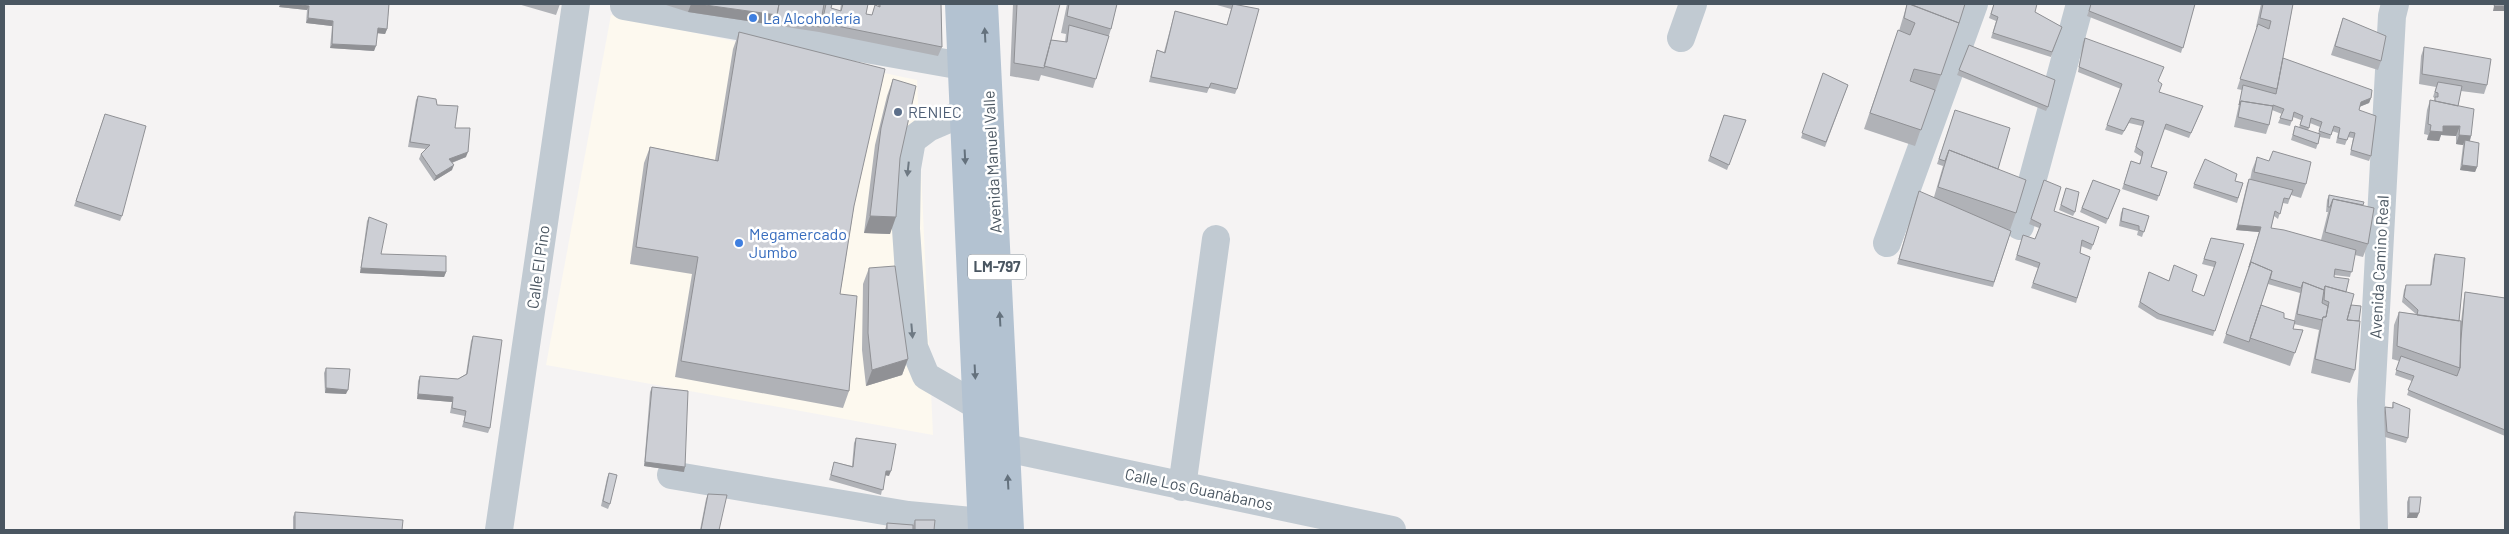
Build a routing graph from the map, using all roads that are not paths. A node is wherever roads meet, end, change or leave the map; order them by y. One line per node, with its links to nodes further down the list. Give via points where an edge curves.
1 (576, 4): 20 (street, Calle El Pino)
2 (959, 4): 10 (main road, Avenida Manuel Valle / LM-797)
3 (984, 4): 10 (main road, Avenida Manuel Valle / LM-797, one-way to 3)
4 (1693, 4): 9 (street)
5 (1974, 4): 14 (street)
6 (2080, 4): 12 (street)
7 (2395, 4): 23 (street, Avenida Camino Real, via 2371,401)
8 (624, 6): 10 (street)
9 (1681, 38)
10 (974, 68): 11 (main road, Avenida Manuel Valle / LM-797); 16 (main road, Avenida Manuel Valle / LM-797, one-way to 10)
11 (964, 113): 15 (main road, Avenida Manuel Valle / LM-797, one-way to 15); 15 (street, one-way to 15, via 928,128 912,140 907,168 909,289 914,347 920,368 926,376)
12 (2020, 226)
13 (1216, 239): 18 (street)
14 (1887, 243)
15 (976, 405): 19 (main road, Avenida Manuel Valle / LM-797)
16 (1006, 448): 18 (street, Calle Los Guanábanos); 21 (main road, Avenida Manuel Valle / LM-797, one-way to 16)
17 (671, 475): 19 (street)
18 (1182, 487): 22 (street, Calle Los Guanábanos)
19 (982, 526)
20 (499, 530)
21 (1010, 530)
22 (1392, 530)
23 (2374, 530)

